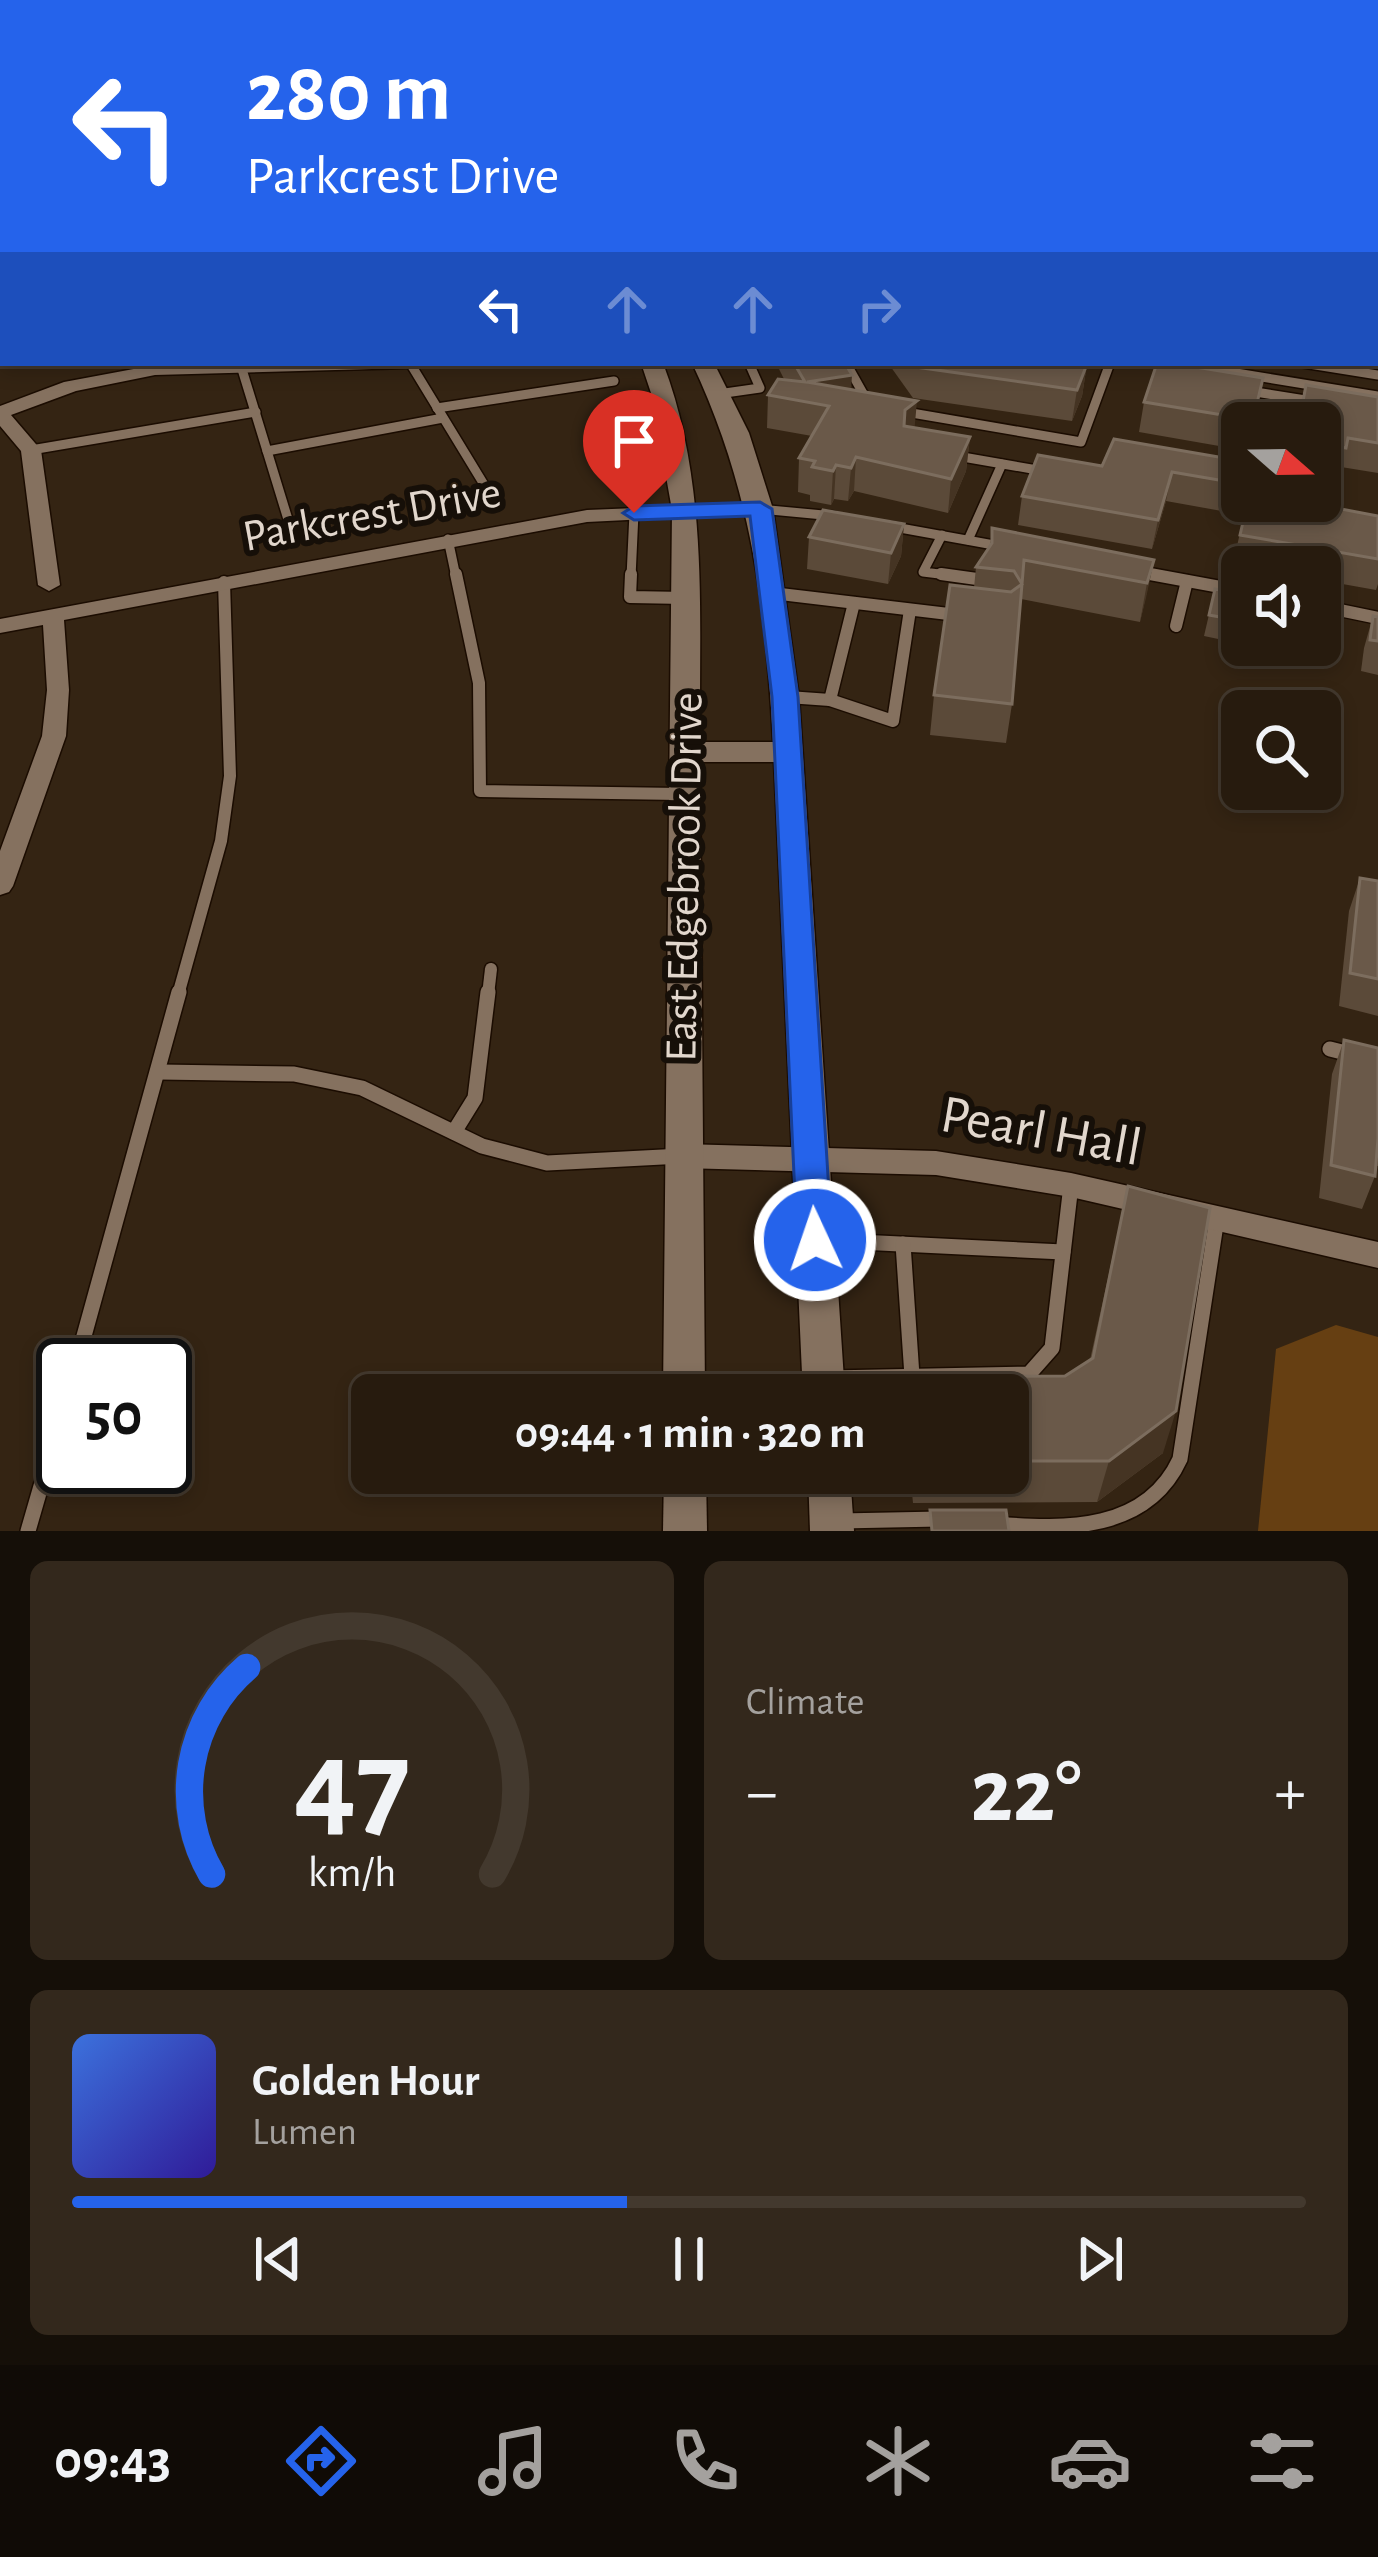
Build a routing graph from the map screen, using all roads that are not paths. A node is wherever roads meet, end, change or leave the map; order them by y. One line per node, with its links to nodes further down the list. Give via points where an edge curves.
1 (242, 366): 2 (street); 21 (lane); 23 (street, via 92,382)
2 (330, 366)
3 (411, 366): 22 (lane)
4 (653, 366): 31 (main road, East Edgebrook Drive)
5 (704, 366): 18 (main road)
6 (750, 366): 18 (lane, via 760,388)
7 (848, 366): 8 (lane, via 870,406 1081,442)
8 (1109, 366)
9 (1172, 366): 14 (lane)
10 (1192, 366): 16 (lane)
11 (1304, 366): 16 (lane)
12 (1322, 366): 13 (lane)
13 (1378, 376)
14 (1166, 377)
15 (614, 381): 22 (lane)
16 (1301, 383): 19 (lane)
17 (1237, 389): 20 (lane)
18 (718, 394): 30 (main road)
19 (1378, 396)
20 (1318, 402)
21 (256, 412): 24 (lane); 25 (lane)
22 (440, 413): 25 (lane); 29 (lane)
23 (0, 414): 24 (street)
24 (31, 450): 44 (street)
25 (267, 451): 36 (lane)
26 (933, 452): 27 (lane)
27 (1002, 464): 28 (lane); 38 (lane)
28 (1059, 474)
29 (491, 496)
30 (760, 509): 31 (street, Parkcrest Drive); 33 (lane); 46 (main road)
31 (685, 510): 32 (street, Parkcrest Drive); 47 (main road, East Edgebrook Drive)
32 (634, 513): 37 (street, Parkcrest Drive); 47 (lane, via 630,597)
33 (847, 519)
34 (866, 522): 35 (lane)
35 (942, 535): 38 (lane); 41 (lane, via 923,572)
36 (294, 539)
37 (448, 539): 43 (street, Parkcrest Drive); 60 (lane, via 479,682 480,791)
38 (968, 540): 39 (lane)
39 (1012, 548)
40 (1121, 568): 42 (lane)
41 (976, 579)
42 (1187, 581): 45 (lane); 55 (lane)
43 (224, 582): 51 (street, Parkcrest Drive); 65 (lane, via 230,776 221,841)
44 (49, 585)
45 (1221, 587)
46 (772, 592): 48 (lane); 56 (main road)
47 (686, 598): 58 (main road, East Edgebrook Drive)
48 (854, 603): 49 (lane); 57 (lane)
49 (910, 610): 52 (lane); 57 (lane, via 893,721)
50 (1341, 610): 53 (lane)
51 (53, 616): 54 (street, Parkcrest Drive); 61 (street, via 54,736)
52 (968, 616)
53 (1378, 618)
54 (0, 626)
55 (1176, 626)
56 (785, 697): 57 (lane); 59 (main road)
57 (830, 700)
58 (687, 752): 59 (main road); 60 (main road, East Edgebrook Drive)
59 (788, 752): 68 (main road)
60 (688, 794): 67 (main road, East Edgebrook Drive)
61 (0, 886)
62 (491, 969): 66 (lane, via 475,1098)
63 (1330, 1049): 64 (lane)
64 (1378, 1061)
65 (160, 1072): 66 (lane, via 316,1078 362,1088); 75 (lane)
66 (454, 1132): 67 (lane, via 547,1163)
67 (682, 1156): 68 (street, Pearl Hall); 76 (main road, East Edgebrook Drive)
68 (810, 1156): 69 (street, Pearl Hall, via 936,1163); 71 (main road)
69 (1071, 1185): 70 (street, Pearl Hall); 73 (lane)
70 (1217, 1217): 74 (street, Pearl Hall); 83 (lane, via 1180,1459 1168,1491 1146,1511 1014,1526)
71 (815, 1240): 72 (lane); 77 (main road)
72 (903, 1244): 73 (lane); 78 (lane)
73 (1063, 1252): 79 (lane, via 1052,1348)
74 (1378, 1256)
75 (84, 1338)
76 (684, 1374)
77 (823, 1374)
78 (912, 1374)
79 (1029, 1374)
80 (39, 1494): 84 (lane)
81 (685, 1494): 85 (main road)
82 (830, 1494): 83 (main road)
83 (832, 1526)
84 (28, 1531)
85 (685, 1531)

